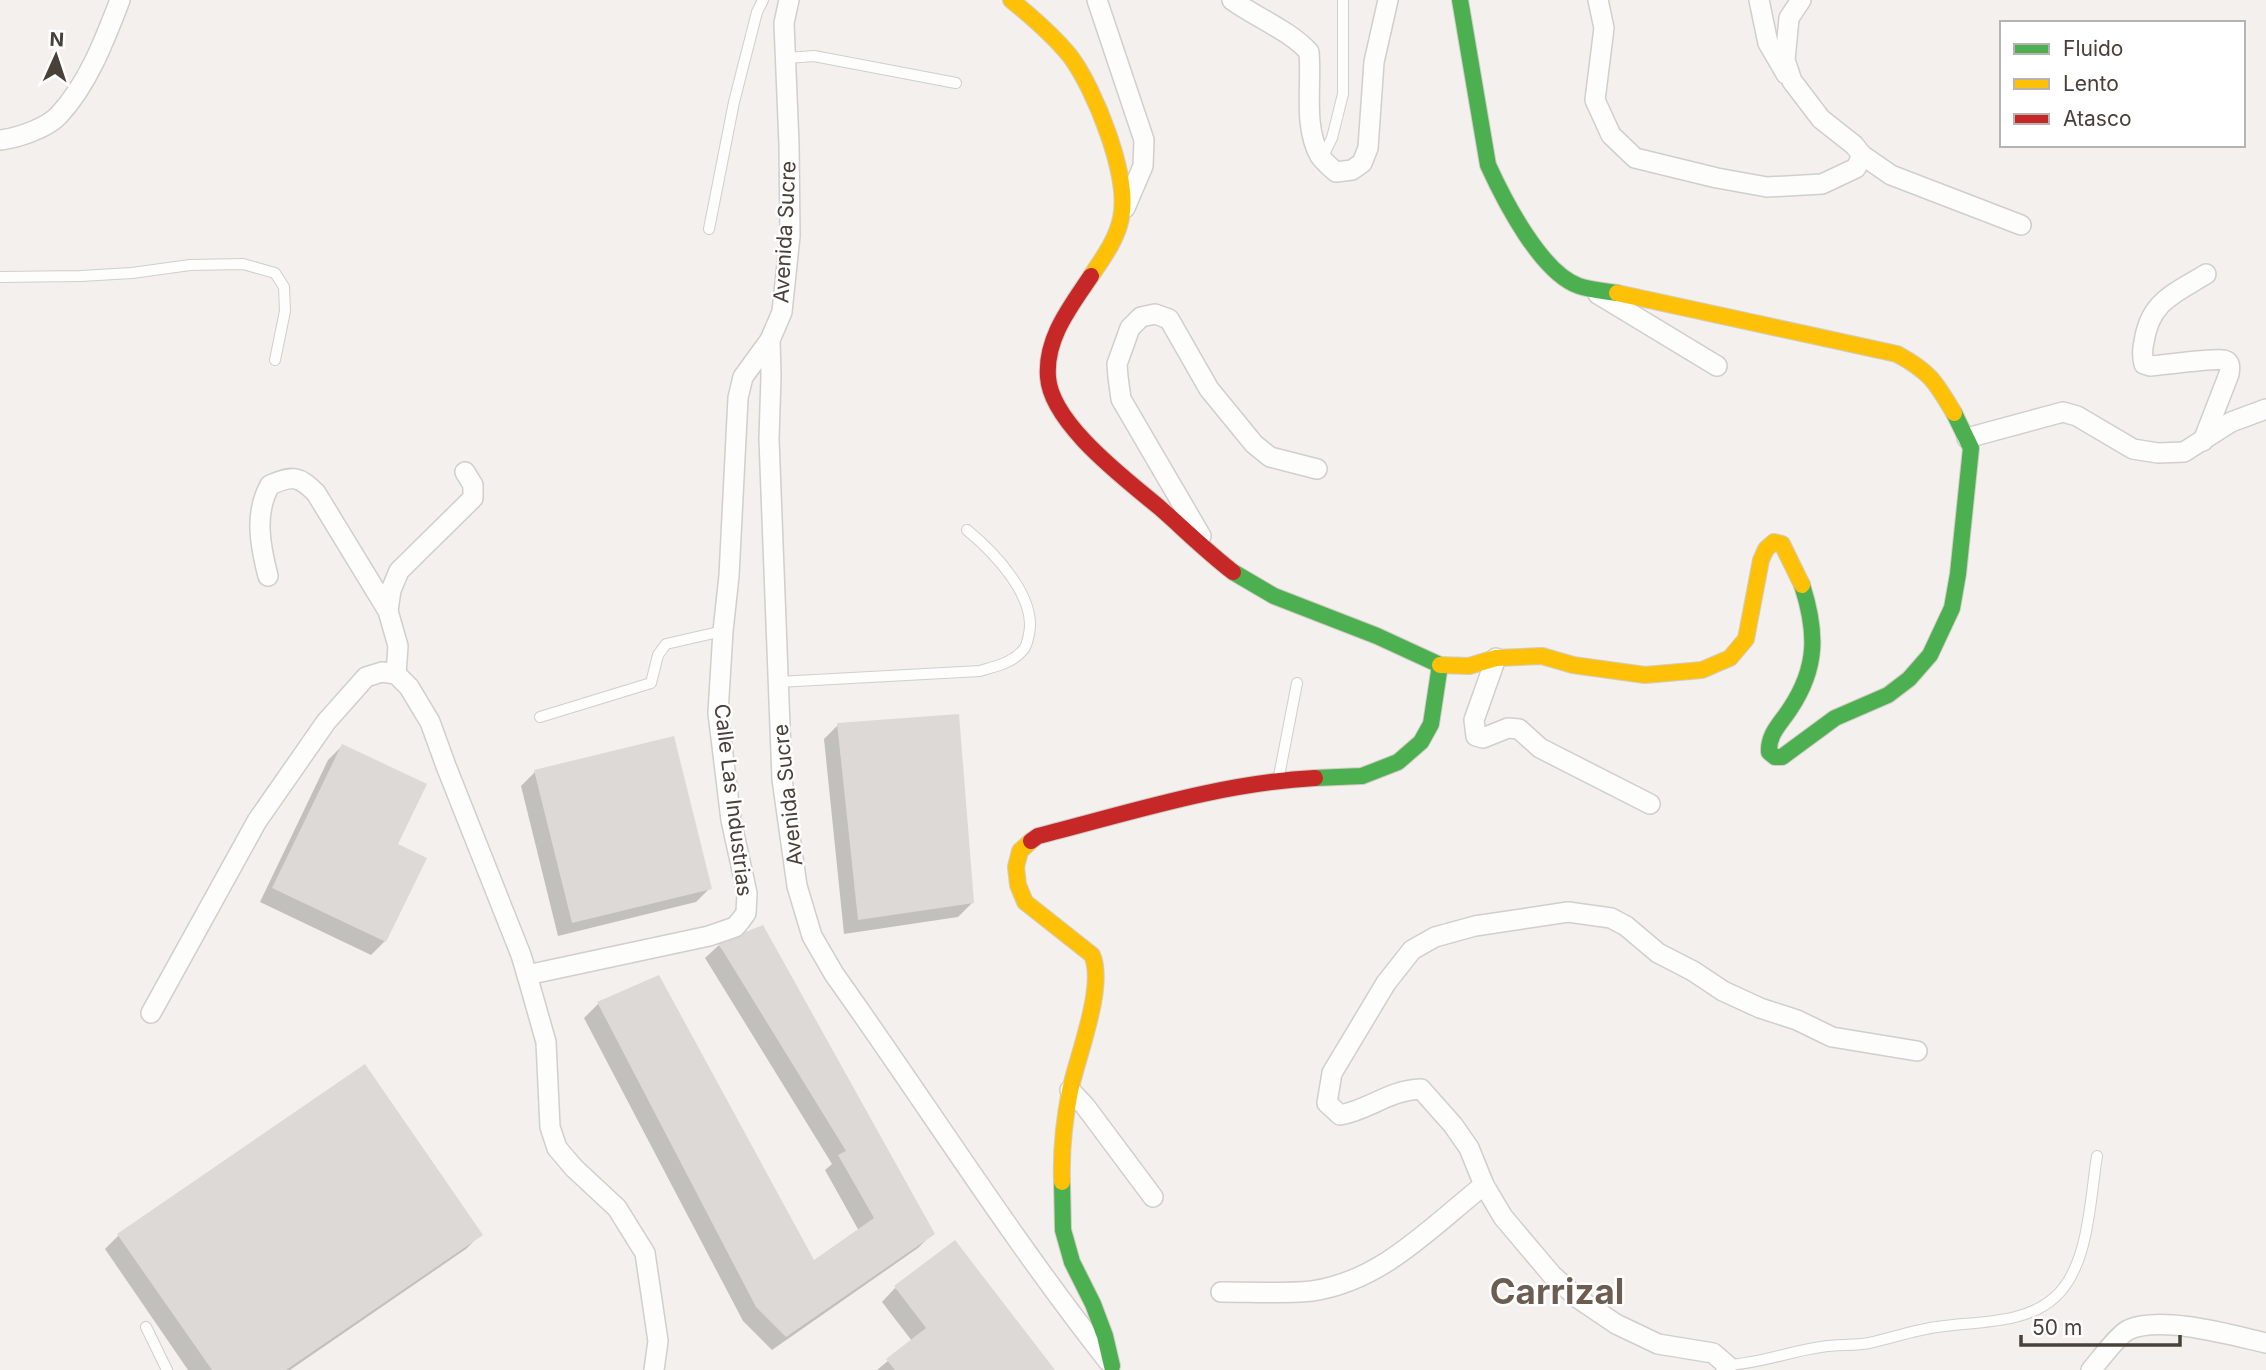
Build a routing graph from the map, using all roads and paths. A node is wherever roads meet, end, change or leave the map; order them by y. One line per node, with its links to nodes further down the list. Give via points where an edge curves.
1 (120, 0): 16 (street, via 85,79 58,117)
2 (763, 0): 21 (lane, via 734,102)
3 (789, 0): 13 (street, Avenida Sucre, via 784,23)
4 (1011, 0): 19 (street, via 1042,26 1076,65 1116,161)
5 (1097, 0): 19 (street, via 1144,140 1143,166)
6 (1232, 0): 18 (street, via 1309,52 1310,120)
7 (1343, 0): 18 (lane, via 1343,94 1332,138)
8 (1388, 0): 18 (street, via 1374,62 1368,148 1362,163 1336,172)
9 (1460, 0): 24 (street, via 1488,165 1538,253 1556,273)
10 (1598, 0): 17 (street, via 1604,28 1595,100 1611,135 1634,158 1767,187 1822,184 1856,168)
11 (1759, 0): 14 (street, via 1768,43)
12 (1801, 0): 14 (street, via 1790,18 1785,60)
13 (787, 58): 15 (lane, via 814,56); 25 (street, Avenida Sucre, via 789,236 782,312)
14 (1793, 81): 17 (street, via 1821,119)
15 (956, 83)
16 (0, 140)
17 (1862, 155): 20 (street, via 1891,175)
18 (1321, 159)
19 (1122, 216): 34 (street, via 1104,258 1062,317 1046,378 1056,405 1114,471)
20 (2021, 225)
21 (709, 229)
22 (2206, 274): 30 (street, via 2163,300 2146,324 2142,356 2150,366 2228,362 2230,374)
23 (0, 277): 26 (lane, via 243,264 275,274 284,287 285,311)
24 (1591, 290): 27 (street); 29 (street, via 1897,354 1921,367 1937,384)
25 (770, 340): 37 (street, Calle Las Industrias, via 743,377 737,398); 41 (street, Avenida Sucre)
26 (275, 360)
27 (1717, 366)
28 (2266, 409): 30 (street, via 2231,422)
29 (1967, 438): 30 (street, via 2063,412 2133,449 2184,452); 38 (street, via 1971,448 1958,574 1952,608 1930,655 1909,680 1888,695 1835,718 1782,757 1769,752 1767,744 1807,676 1814,637 1802,587 1783,544 1774,542 1761,559 1746,639 1730,659 1702,670 1645,675 1542,656)
30 (2203, 441)
31 (1317, 469): 34 (street, via 1270,457 1254,444 1209,389 1169,318 1141,317 1130,328 1117,364 1121,399)
32 (465, 472): 36 (street, via 473,485 473,498 399,571)
33 (967, 530): 41 (lane, via 990,549 1022,593 1031,622 1026,648 1011,661 980,671)
34 (1214, 558): 39 (street, via 1268,594 1408,647)
35 (268, 576): 36 (street, via 260,545 261,505 270,485 286,478 303,480 316,493)
36 (387, 611): 40 (street, via 398,646)
37 (723, 631): 43 (lane, via 666,643 651,683); 46 (street, Calle Las Industrias, via 718,713 747,893 746,912 735,927 709,936)
38 (1496, 658): 39 (street, via 1469,666); 45 (street, via 1474,720 1476,736 1519,729 1539,748)
39 (1440, 665): 44 (street, via 1431,724 1422,742 1398,762 1362,776)
40 (396, 674): 46 (street, via 430,722); 47 (street, via 382,671 366,677 326,722 257,821)
41 (778, 682): 56 (street, Avenida Sucre, via 782,779 797,886 812,936 998,1211)
42 (1297, 683): 44 (lane)
43 (540, 718)
44 (1278, 780): 49 (street, via 1217,790 1038,836 1020,851 1016,867 1025,902 1092,955 1096,964 1086,1032)
45 (1650, 804)
46 (527, 975): 59 (street, via 546,1042 550,1127 557,1148 617,1208 645,1253 658,1341)
47 (151, 1013)
48 (1917, 1051): 51 (street, via 1832,1037 1760,1008 1658,953 1611,918 1568,912 1435,937 1412,950 1386,983 1332,1073 1327,1103 1340,1115 1356,1113 1378,1100 1421,1089 1469,1148)
49 (1070, 1090): 52 (street); 56 (street, via 1061,1149 1063,1230)
50 (2096, 1156): 57 (lane, via 2083,1248 2070,1278 2041,1308 2014,1317 1821,1347)
51 (1483, 1185): 53 (street, via 1395,1259 1342,1284 1312,1291); 57 (street, via 1503,1217 1578,1299 1658,1344 1713,1353)
52 (1153, 1197)
53 (1221, 1292)
54 (146, 1327): 58 (lane)
55 (2266, 1343): 60 (street, via 2212,1331 2145,1325 2125,1331)
56 (1114, 1368)
57 (1727, 1368)
58 (167, 1370)
59 (654, 1370)
60 (2091, 1370)

